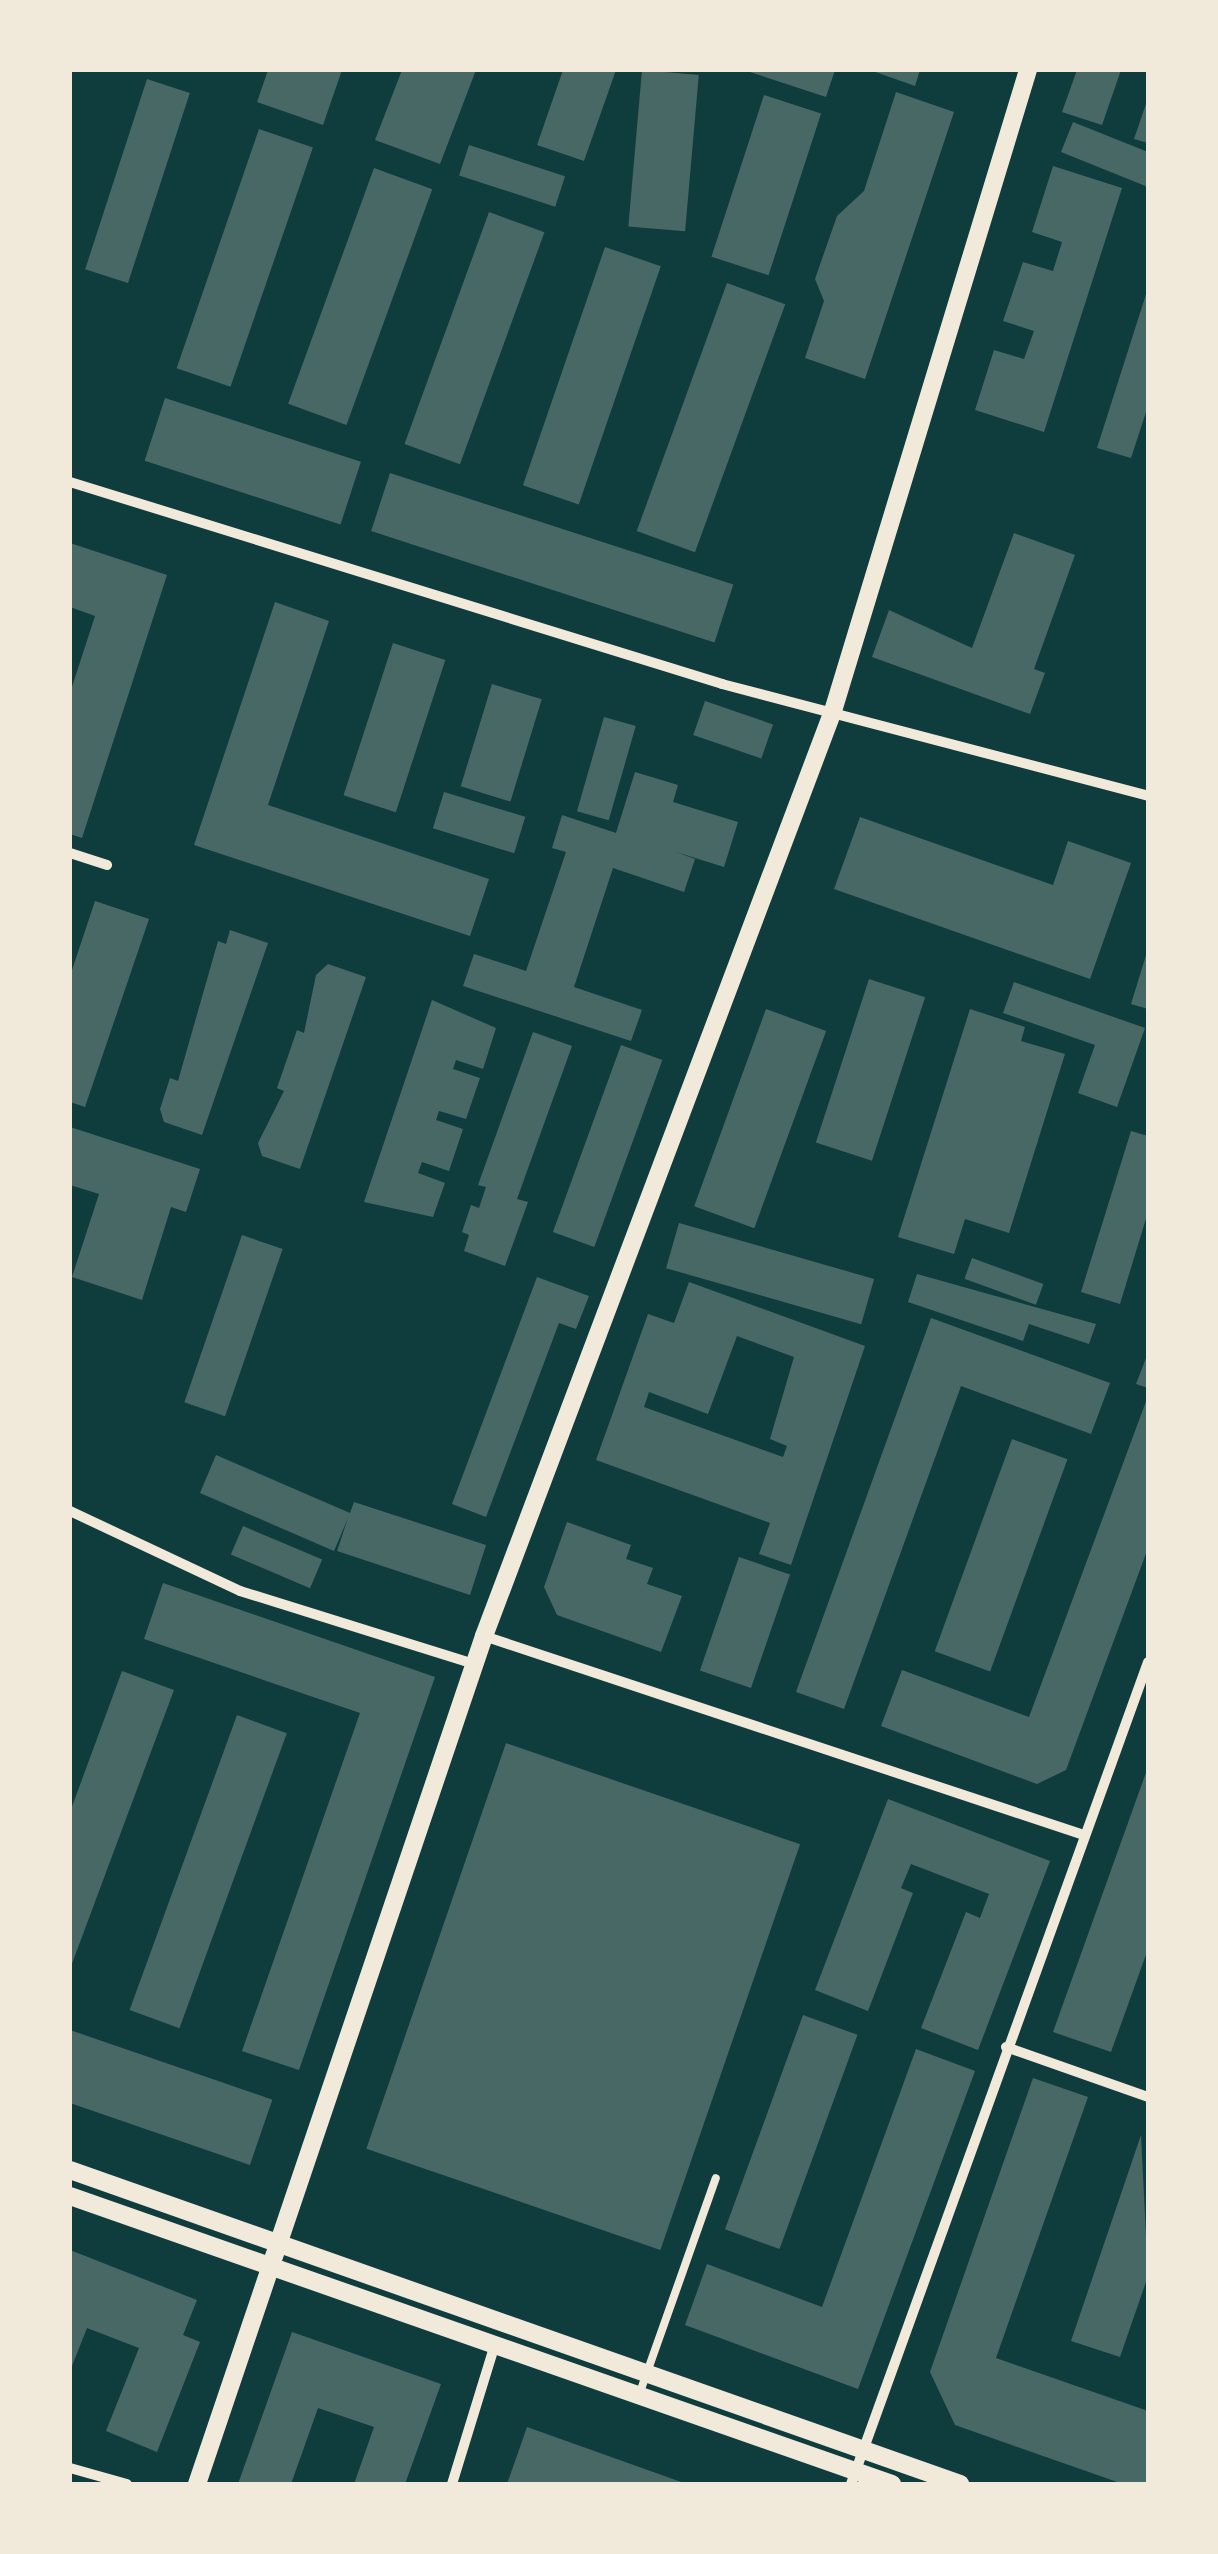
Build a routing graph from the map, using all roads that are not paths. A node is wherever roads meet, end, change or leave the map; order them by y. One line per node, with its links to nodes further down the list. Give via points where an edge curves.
1 (1028, 70): 3 (street)
2 (70, 482): 3 (street)
3 (833, 712): 4 (street); 8 (street)
4 (1148, 796)
5 (70, 853): 6 (street)
6 (107, 865)
7 (70, 1511): 10 (street, via 240,1592)
8 (484, 1636): 10 (street); 11 (street)
9 (1148, 1663): 11 (street)
10 (474, 1664): 17 (street)
11 (1084, 1835): 12 (street)
12 (1006, 2046): 13 (street); 22 (street)
13 (1148, 2097)
14 (70, 2170): 17 (street)
15 (716, 2178): 20 (lane)
16 (70, 2196): 18 (street)
17 (272, 2242): 18 (street); 20 (street)
18 (264, 2265): 19 (street); 26 (street)
19 (495, 2344): 21 (street); 27 (street)
20 (646, 2374): 21 (lane); 22 (street)
21 (639, 2395): 24 (street)
22 (863, 2450): 24 (street); 29 (street)
23 (70, 2468): 25 (street)
24 (853, 2478): 28 (street)
25 (127, 2484)
26 (197, 2484)
27 (452, 2484)
28 (892, 2484)
29 (960, 2484)

